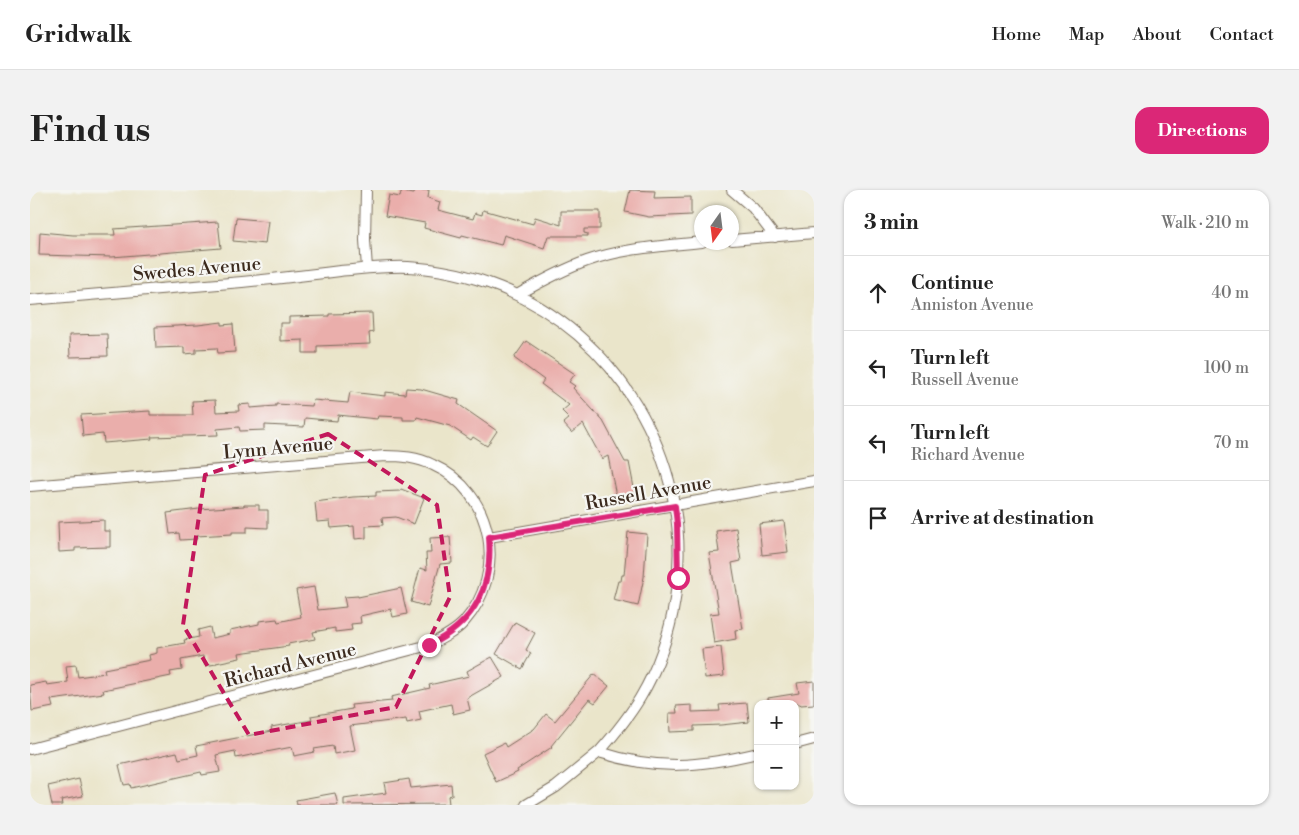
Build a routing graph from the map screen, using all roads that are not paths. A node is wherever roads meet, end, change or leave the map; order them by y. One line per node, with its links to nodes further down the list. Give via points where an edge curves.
1 (366, 190): 7 (street)
2 (732, 190): 4 (street, via 753,208)
3 (814, 233): 4 (street)
4 (775, 237): 5 (street)
5 (739, 240)
6 (694, 243): 8 (street, via 641,248 605,256 565,270)
7 (367, 268): 8 (street, Swedes Avenue, via 410,267 445,271); 9 (street, Swedes Avenue)
8 (518, 295): 12 (street, Swedes Avenue, via 568,326 619,377 655,438)
9 (30, 300)
10 (814, 481): 12 (street, Russell Avenue)
11 (30, 486): 13 (street, Lynn Avenue, via 402,456 433,465 451,475 482,514)
12 (675, 506): 13 (street, Russell Avenue); 17 (street, Swedes Avenue, via 678,578 663,648 640,697 621,727)
13 (489, 537): 16 (street, Richard Avenue, via 488,576 479,600 460,625 429,645)
14 (814, 739): 15 (street)
15 (799, 743)
16 (30, 749)
17 (599, 752): 18 (street, via 626,761 660,765 706,763); 19 (street, Swedes Avenue, via 556,787)
18 (754, 754)
19 (526, 805)

